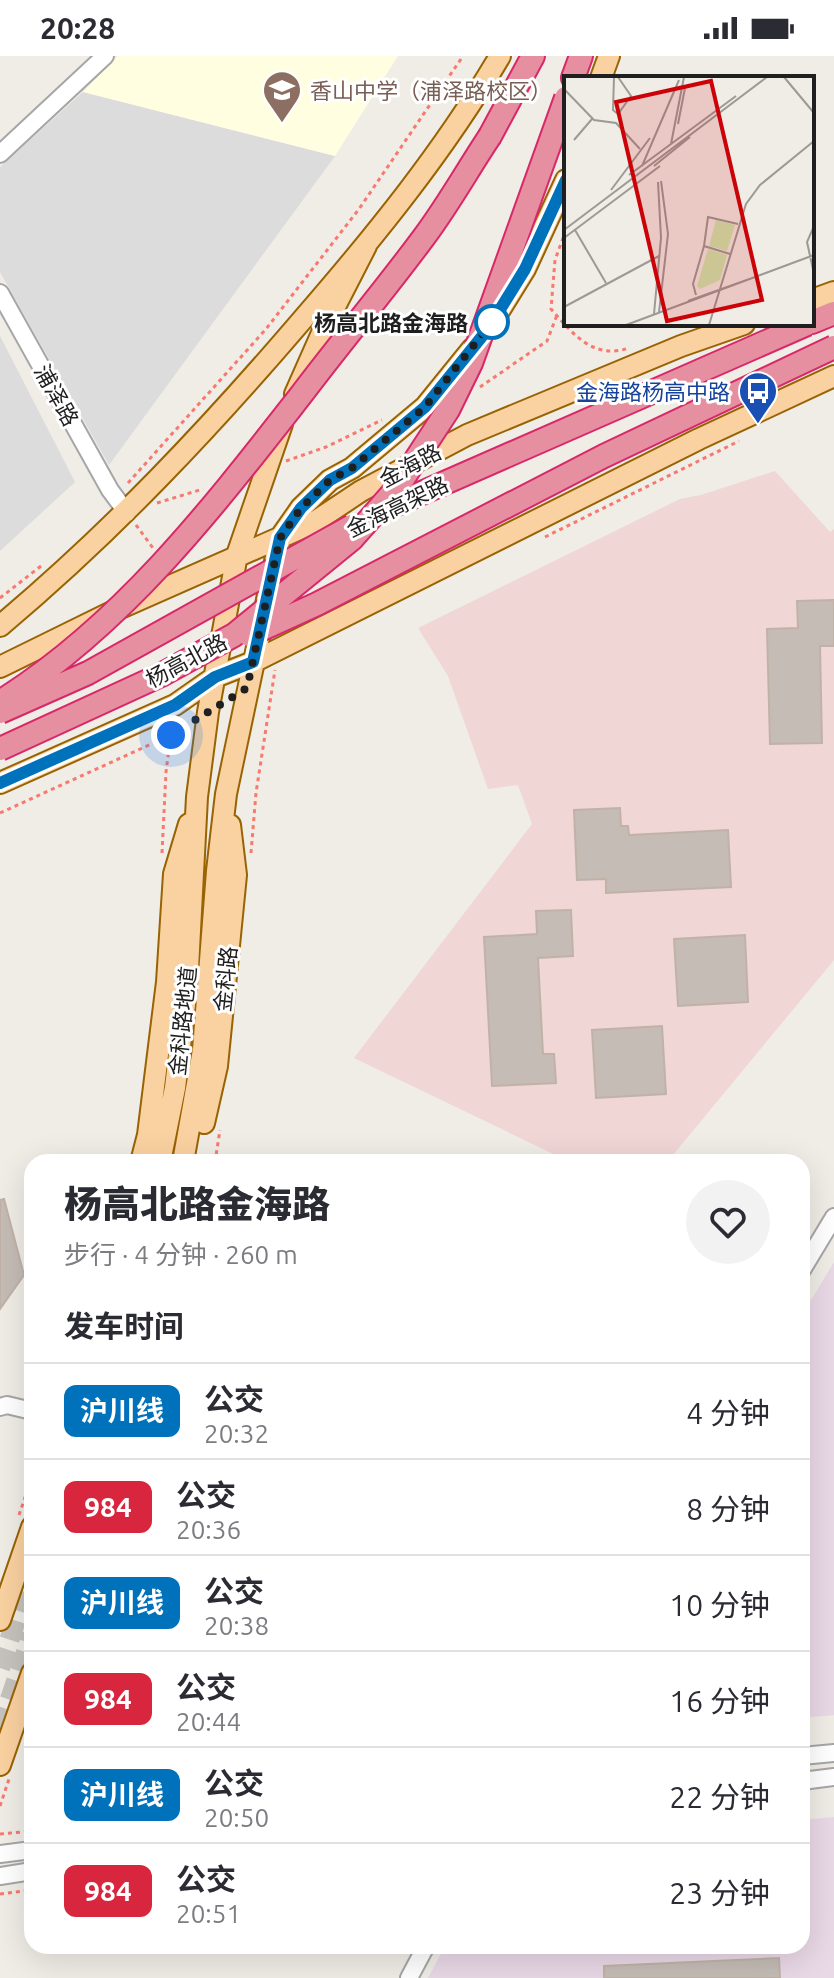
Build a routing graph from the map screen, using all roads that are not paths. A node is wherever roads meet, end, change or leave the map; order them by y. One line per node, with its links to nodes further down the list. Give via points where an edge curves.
1 (105, 56): 9 (street)
2 (500, 56): 11 (main road, via 462,118)
3 (533, 56): 29 (highway, bridge, via 490,136 425,235 230,485 147,580 92,633)
4 (581, 56): 6 (highway)
5 (609, 56): 7 (main road)
6 (574, 76)
7 (602, 76)
8 (564, 104): 27 (highway, 杨高北路, bridge, via 471,363 448,410 397,488 352,539 293,589 234,635)
9 (0, 154)
10 (564, 184): 22 (main road, via 525,269 488,329 425,407 330,480)
11 (366, 246): 21 (main road, via 251,380); 23 (main road, via 281,427)
12 (834, 292): 14 (main road)
13 (0, 293): 21 (street, 浦泽路)
14 (814, 299)
15 (834, 313): 16 (highway, 金海高架路)
16 (814, 321)
17 (738, 326): 22 (main road, 金海路, via 467,435)
18 (802, 326): 30 (highway, 金海高架路, bridge, via 383,509 88,673)
19 (834, 347): 27 (highway, bridge, via 604,456 317,604)
20 (834, 376): 25 (main road)
21 (121, 505): 24 (main road, via 65,571)
22 (280, 538): 23 (main road, 金海路); 25 (main road, 金科路)
23 (237, 555): 26 (main road, 金海路); 28 (main road)
24 (0, 626)
25 (253, 662): 28 (main road); 33 (main road, 金科路)
26 (0, 667)
27 (161, 675): 31 (highway, 杨高北路, bridge)
28 (215, 677): 32 (main road, via 175,705); 34 (main road)
29 (0, 701)
30 (0, 712)
31 (0, 749)
32 (0, 783)
33 (226, 794): 35 (main road, 金科路); 39 (main road, 金科路, via 236,875 217,1066)
34 (197, 797): 36 (main road, via 174,874 167,982); 37 (main road, 金科路地道, via 187,988)
35 (217, 871): 38 (main road, 金科路地道, via 203,1050)
36 (143, 1154)
37 (162, 1154)
38 (184, 1154)
39 (198, 1154)
40 (834, 1217): 41 (street)
41 (810, 1257)
42 (0, 1407): 43 (street)
43 (24, 1409)
44 (24, 1550): 45 (main road)
45 (0, 1620)
46 (24, 1696): 49 (main road)
47 (834, 1753): 48 (street)
48 (810, 1755)
49 (0, 1765)
50 (834, 1777): 51 (street)
51 (810, 1780)
52 (24, 1851): 53 (street)
53 (0, 1854)
54 (24, 1872): 55 (street)
55 (0, 1876)
56 (422, 1954): 57 (street)
57 (409, 1978)

